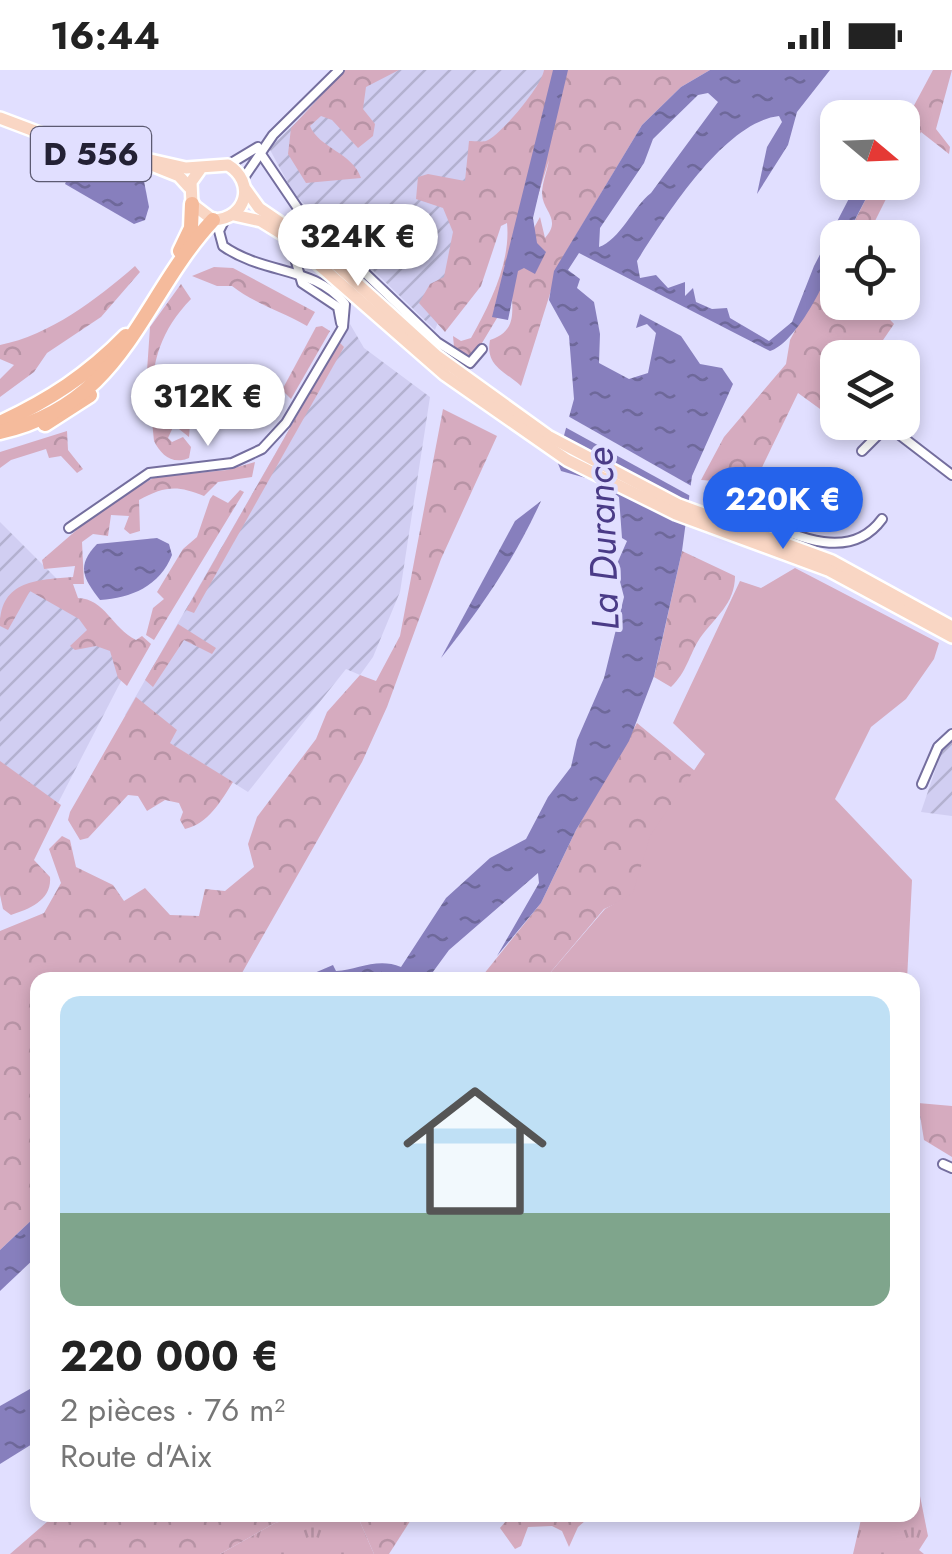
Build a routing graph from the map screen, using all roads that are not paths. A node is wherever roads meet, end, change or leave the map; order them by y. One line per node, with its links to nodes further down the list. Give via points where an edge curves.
1 (339, 70): 4 (street)
2 (0, 118): 7 (main road, D 556, via 75,144)
3 (0, 127): 9 (main road, D 556, via 166,170)
4 (273, 135): 5 (street); 6 (street)
5 (259, 151): 8 (street); 15 (street, via 298,210 437,342 470,363)
6 (228, 165): 7 (main road); 8 (main road)
7 (202, 168): 9 (main road)
8 (244, 184): 11 (main road); 17 (main road, via 259,208 319,248)
9 (189, 188): 10 (main road)
10 (192, 204): 11 (main road); 16 (highway, via 190,228 164,283)
11 (224, 218): 12 (main road, via 253,218); 13 (street, via 223,246 265,268); 14 (highway, via 186,254)
12 (287, 237): 13 (street); 17 (main road)
13 (298, 274): 24 (street, via 346,304 346,321 286,423 262,450 232,463 150,474)
14 (133, 340): 16 (highway); 18 (highway, via 112,374 75,407 54,420)
15 (482, 348)
16 (115, 354): 18 (highway, via 36,414)
17 (472, 390): 23 (main road, via 588,466)
18 (3, 428)
19 (862, 451): 20 (street, via 883,430 892,430)
20 (952, 476)
21 (756, 518): 22 (street, via 824,543 862,538)
22 (882, 520)
23 (713, 523): 25 (main road, via 832,561); 26 (main road, via 828,570)
24 (68, 528)
25 (952, 627)
26 (952, 637)
27 (952, 734): 28 (street, via 938,746)
28 (922, 784)

